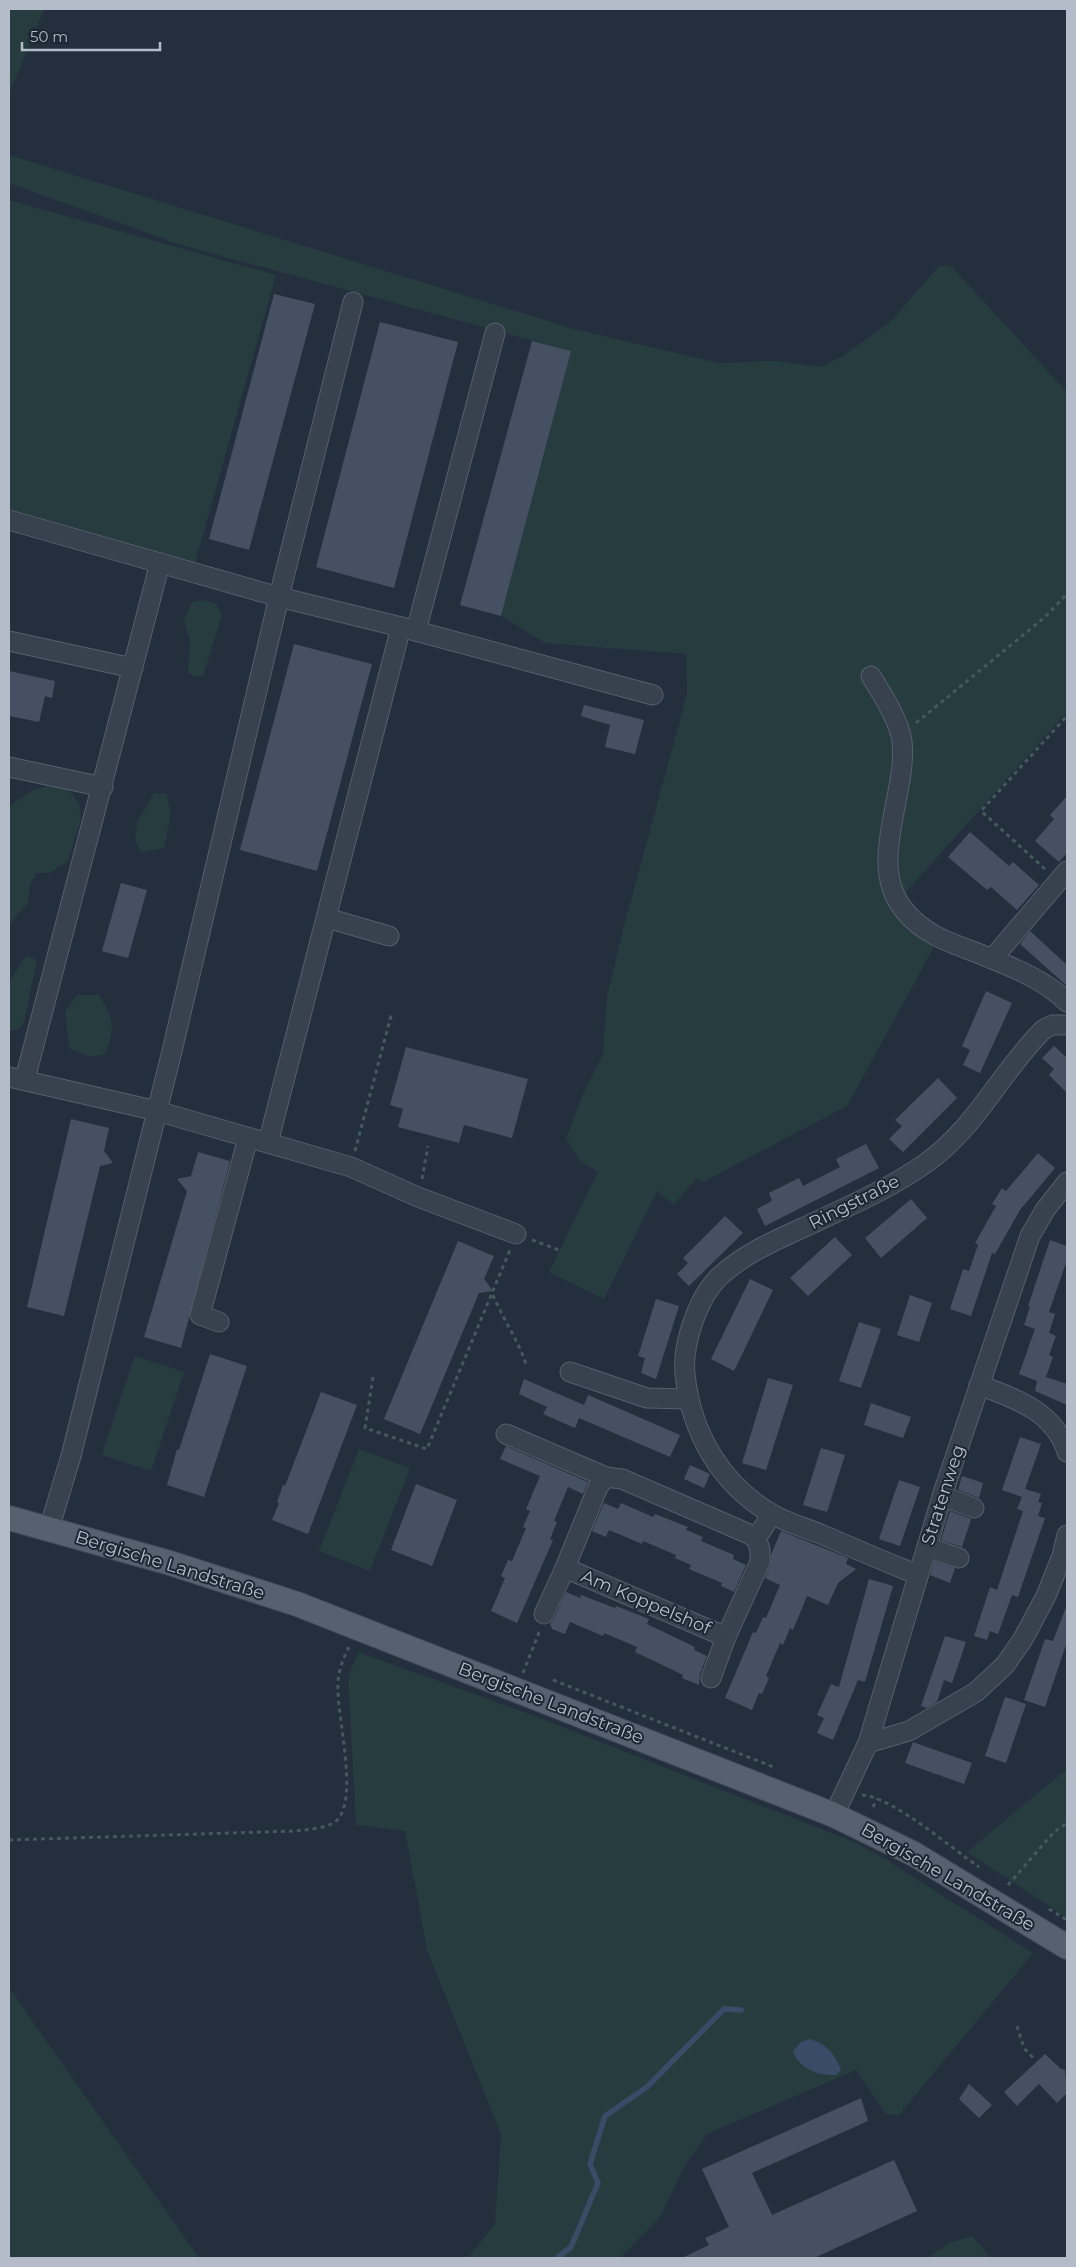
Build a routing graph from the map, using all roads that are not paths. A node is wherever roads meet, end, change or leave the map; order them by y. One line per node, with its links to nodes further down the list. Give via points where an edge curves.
1 (354, 302): 5 (street)
2 (495, 333): 6 (street)
3 (9, 520): 4 (street)
4 (160, 563): 5 (street); 8 (street)
5 (279, 597): 6 (street); 20 (street)
6 (408, 629): 10 (street); 14 (street)
7 (9, 641): 8 (street)
8 (134, 668): 12 (street)
9 (871, 676): 16 (street, via 887,702 900,736 903,767 888,850 889,879 897,899 921,928 943,941)
10 (653, 695)
11 (9, 767): 12 (street)
12 (103, 787): 19 (street)
13 (1063, 876): 16 (street)
14 (327, 918): 15 (street); 22 (street)
15 (388, 936)
16 (992, 959): 17 (street, via 1036,980)
17 (1067, 1002)
18 (1067, 1025): 28 (street, Ringstraße, via 1044,1028 964,1130 927,1162 881,1191 757,1250 718,1278 690,1329 684,1363)
19 (17, 1078): 20 (street)
20 (157, 1111): 21 (street); 36 (street, via 71,1456)
21 (248, 1138): 22 (street); 25 (street, via 200,1315)
22 (268, 1143): 24 (street, via 351,1167 418,1197)
23 (1067, 1182): 27 (street, Stratenweg, via 1030,1236)
24 (516, 1234)
25 (219, 1322)
26 (570, 1372): 28 (street, via 647,1398)
27 (979, 1385): 30 (street, via 1026,1404 1040,1414 1053,1425); 32 (street, Stratenweg)
28 (688, 1399): 34 (street, Ringstraße, via 710,1454 742,1493)
29 (506, 1434): 31 (street)
30 (1067, 1452)
31 (606, 1477): 38 (street, via 622,1479); 41 (street, Am Koppelshof, via 598,1487)
32 (942, 1496): 33 (street); 39 (street, Stratenweg)
33 (974, 1508)
34 (772, 1514): 38 (street); 42 (street, Ringstraße)
35 (9, 1518): 36 (main road, Bergische Landstraße)
36 (49, 1530): 47 (main road, Bergische Landstraße, via 223,1579 357,1628)
37 (1067, 1535): 46 (street, via 1046,1596 1005,1665 976,1692 909,1730)
38 (756, 1539): 44 (street, Am Koppelshof, via 760,1562)
39 (927, 1546): 40 (street); 42 (street, Stratenweg)
40 (959, 1558)
41 (565, 1568): 43 (street, Am Koppelshof); 44 (street, Am Koppelshof)
42 (918, 1575): 46 (street, Stratenweg)
43 (544, 1614)
44 (726, 1636): 45 (street, Am Koppelshof)
45 (711, 1678)
46 (868, 1742): 47 (street, Stratenweg)
47 (834, 1815): 48 (main road, Bergische Landstraße, via 914,1854)
48 (1067, 1947)

